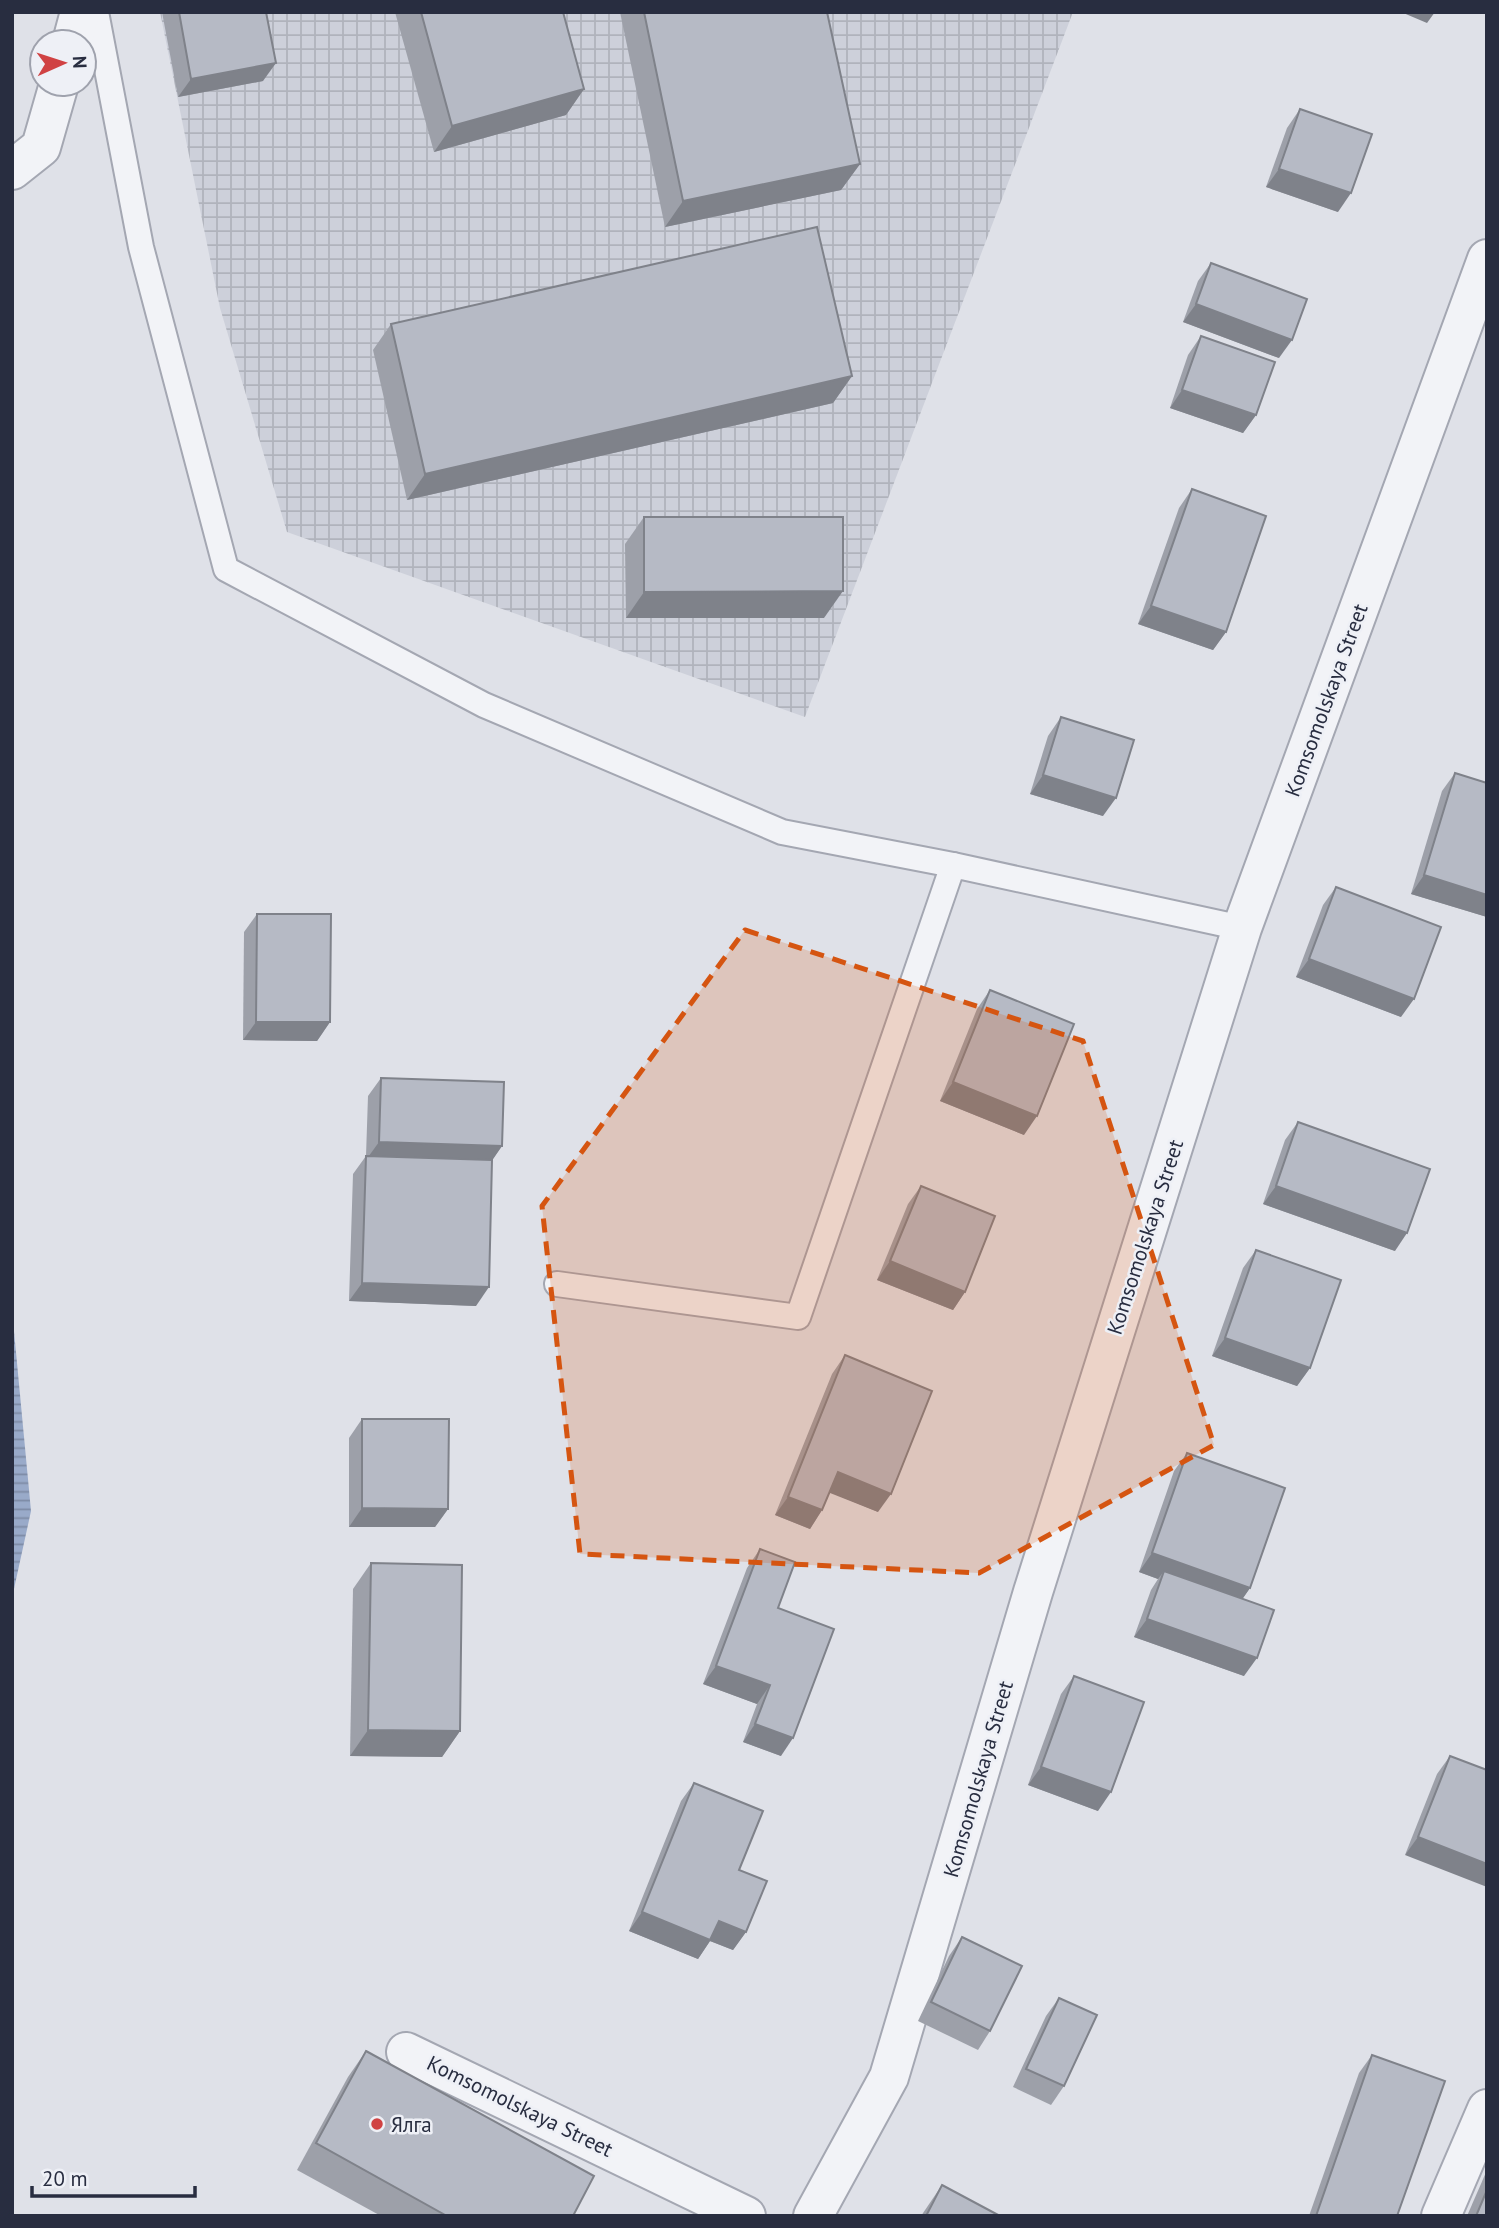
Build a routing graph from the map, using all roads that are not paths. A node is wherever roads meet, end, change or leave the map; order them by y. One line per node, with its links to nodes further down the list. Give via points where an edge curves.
1 (96, 12): 5 (lane, via 141,247 226,569 484,705 782,832)
2 (55, 98): 3 (street, via 41,147)
3 (12, 170)
4 (1487, 259): 6 (street, Komsomolskaya Street)
5 (953, 865): 6 (lane); 7 (lane, via 799,1317)
6 (1242, 928): 11 (street, Komsomolskaya Street, via 1033,1592 889,2077)
7 (557, 1284)
8 (406, 2052): 10 (street, Komsomolskaya Street)
9 (1487, 2109): 12 (street)
10 (746, 2216)
11 (813, 2216)
12 (1441, 2216)

